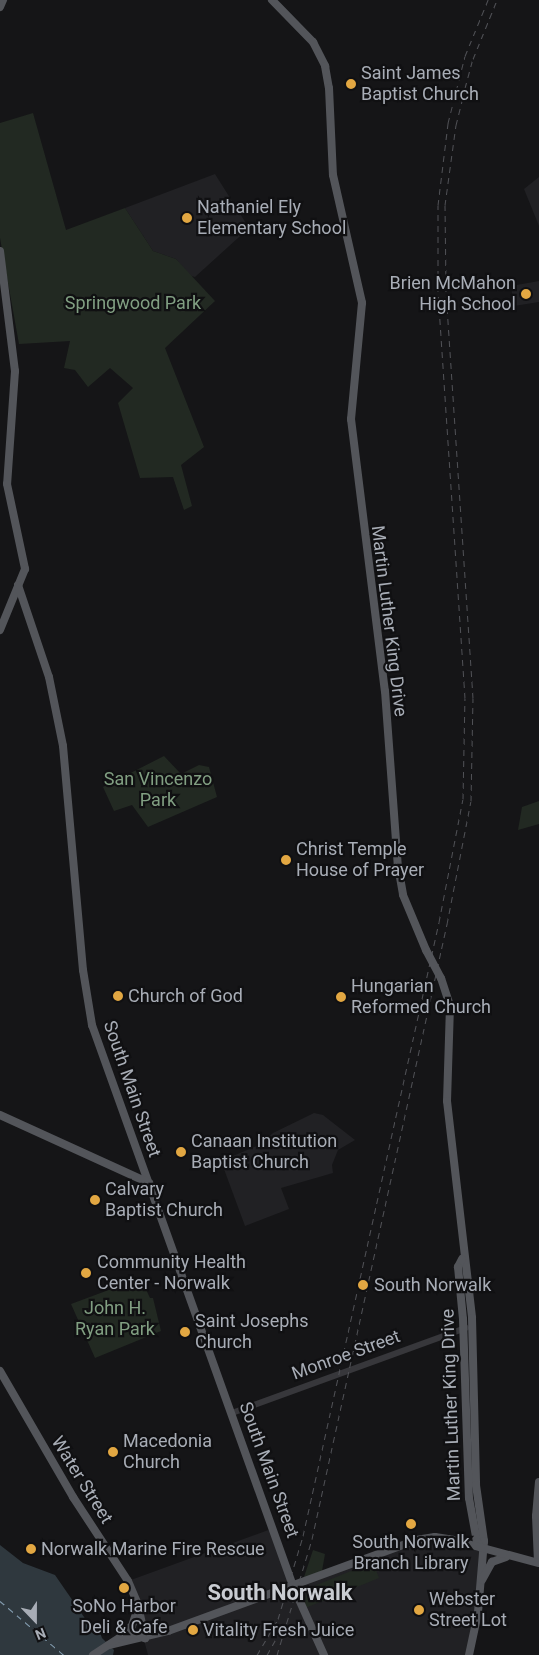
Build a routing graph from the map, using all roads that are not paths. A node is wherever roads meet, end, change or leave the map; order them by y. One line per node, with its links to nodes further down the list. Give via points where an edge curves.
1 (3, 0): 3 (main road)
2 (272, 0): 9 (main road, Martin Luther King Drive, bridge, via 313,42 326,70 330,88 333,175 362,303 351,419 385,691 398,866 403,895 441,978 450,1006 447,1101 462,1259 467,1266)
3 (0, 8)
4 (0, 251): 5 (main road, via 15,371 7,484 25,572)
5 (18, 585): 6 (main road); 8 (main road, South Main Street, via 49,677 63,746 89,1010 100,1053)
6 (0, 630)
7 (0, 1115): 8 (main road)
8 (149, 1183): 11 (main road, South Main Street)
9 (468, 1328): 11 (street, Monroe Street); 13 (main road, Martin Luther King Drive, via 476,1486 484,1541)
10 (0, 1371): 18 (main road, Water Street, via 73,1497 126,1577)
11 (232, 1413): 17 (main road, South Main Street)
12 (539, 1482): 15 (main road, via 536,1516)
13 (481, 1548): 14 (main road); 16 (main road, Martin Luther King Drive); 17 (main road, via 435,1537 416,1540)
14 (511, 1556): 15 (main road); 16 (main road, via 492,1562)
15 (538, 1563)
16 (481, 1584): 23 (main road, Martin Luther King Drive)
17 (293, 1586): 19 (main road); 22 (main road, South Main Street)
18 (138, 1606): 19 (main road, Water Street); 20 (main road, via 132,1626)
19 (145, 1638): 20 (main road)
20 (112, 1642): 21 (main road)
21 (92, 1655)
22 (324, 1655)
23 (468, 1655)

